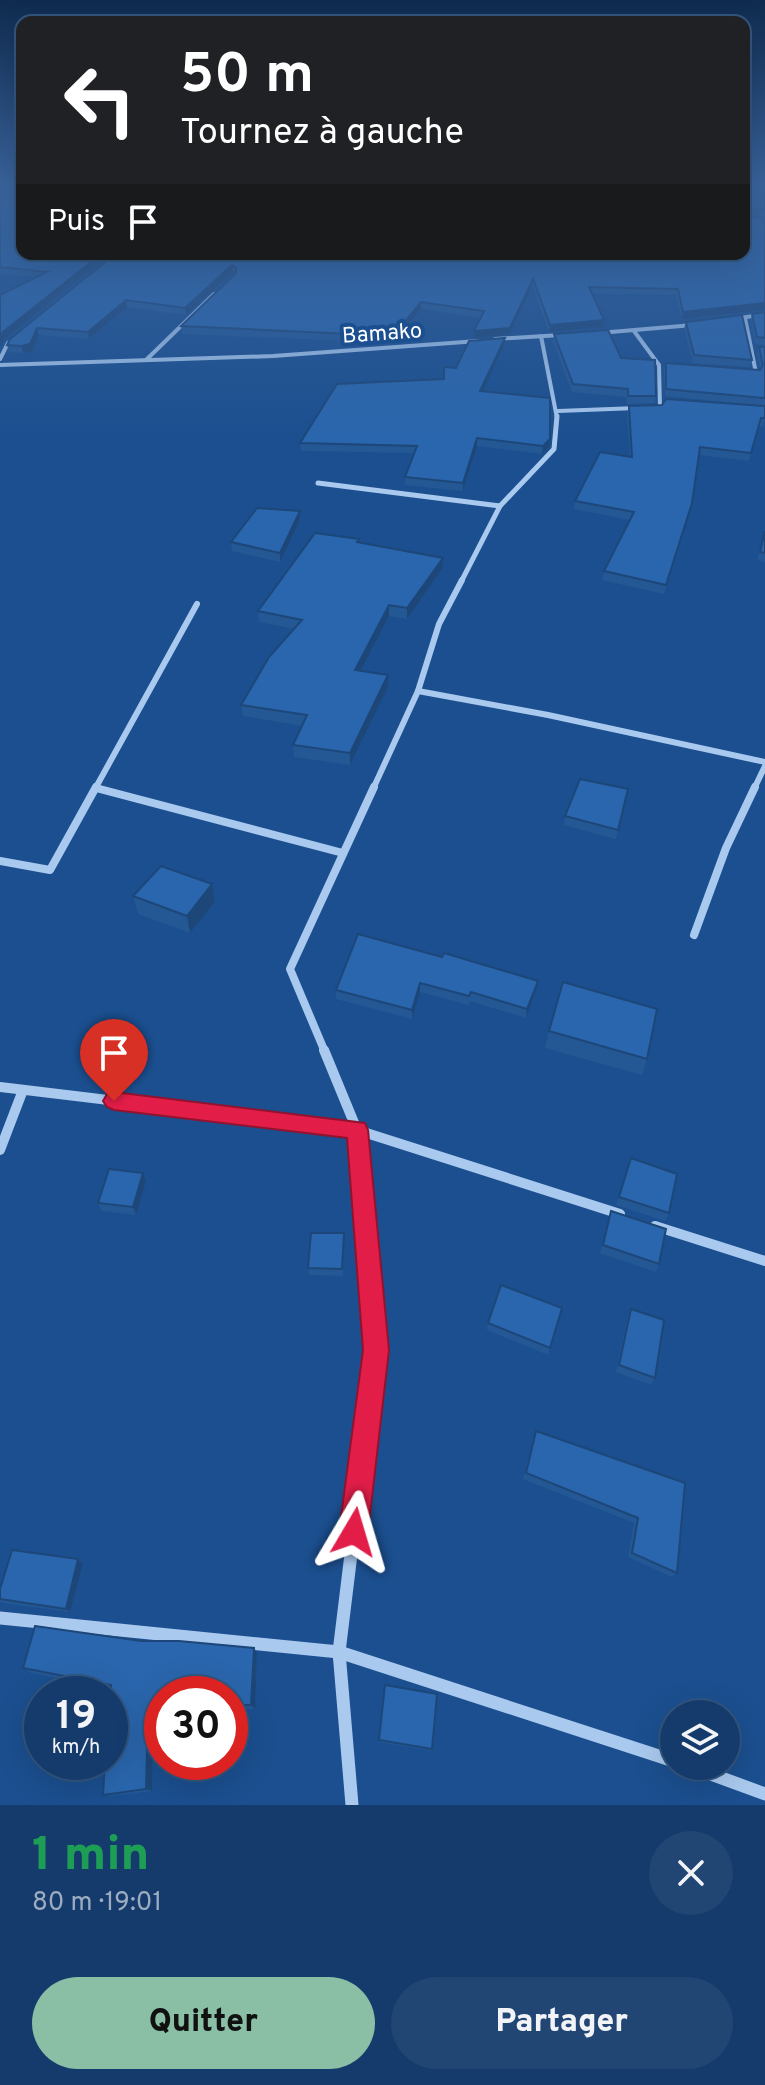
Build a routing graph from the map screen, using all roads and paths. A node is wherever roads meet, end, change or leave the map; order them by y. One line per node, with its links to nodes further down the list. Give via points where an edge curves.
1 (222, 286): 16 (street)
2 (765, 314): 3 (street)
3 (745, 318): 4 (street); 13 (street)
4 (723, 321)
5 (696, 324): 6 (street)
6 (634, 331): 8 (street); 18 (street)
7 (20, 333): 15 (street)
8 (588, 333)
9 (572, 334): 10 (street)
10 (541, 336): 11 (street); 23 (street)
11 (494, 339)
12 (478, 341): 16 (street, Bamako)
13 (751, 349): 14 (street); 20 (street, via 756,373)
14 (765, 350)
15 (0, 359)
16 (145, 360): 17 (street, Bamako)
17 (0, 365)
18 (659, 365): 19 (street); 21 (street)
19 (673, 367)
20 (742, 372)
21 (660, 401): 22 (street); 23 (street, via 660,408)
22 (675, 402)
23 (558, 411): 25 (street, via 554,449)
24 (318, 483): 25 (street)
25 (500, 506): 27 (street, via 439,624)
26 (197, 604): 29 (street)
27 (418, 691): 28 (street); 30 (street)
28 (765, 764): 32 (street)
29 (96, 788): 30 (street); 31 (street, via 50,870)
30 (343, 853): 35 (street, via 290,969)
31 (0, 861)
32 (694, 935)
33 (0, 1087): 34 (street)
34 (23, 1090): 35 (street); 36 (street)
35 (357, 1130): 37 (street); 41 (street, via 376,1350)
36 (0, 1150)
37 (629, 1217)
38 (644, 1222): 39 (street)
39 (765, 1261)
40 (0, 1618): 41 (street)
41 (339, 1652): 42 (street); 45 (street)
42 (660, 1756)
43 (727, 1780): 44 (street)
44 (765, 1794)
45 (352, 1805)

